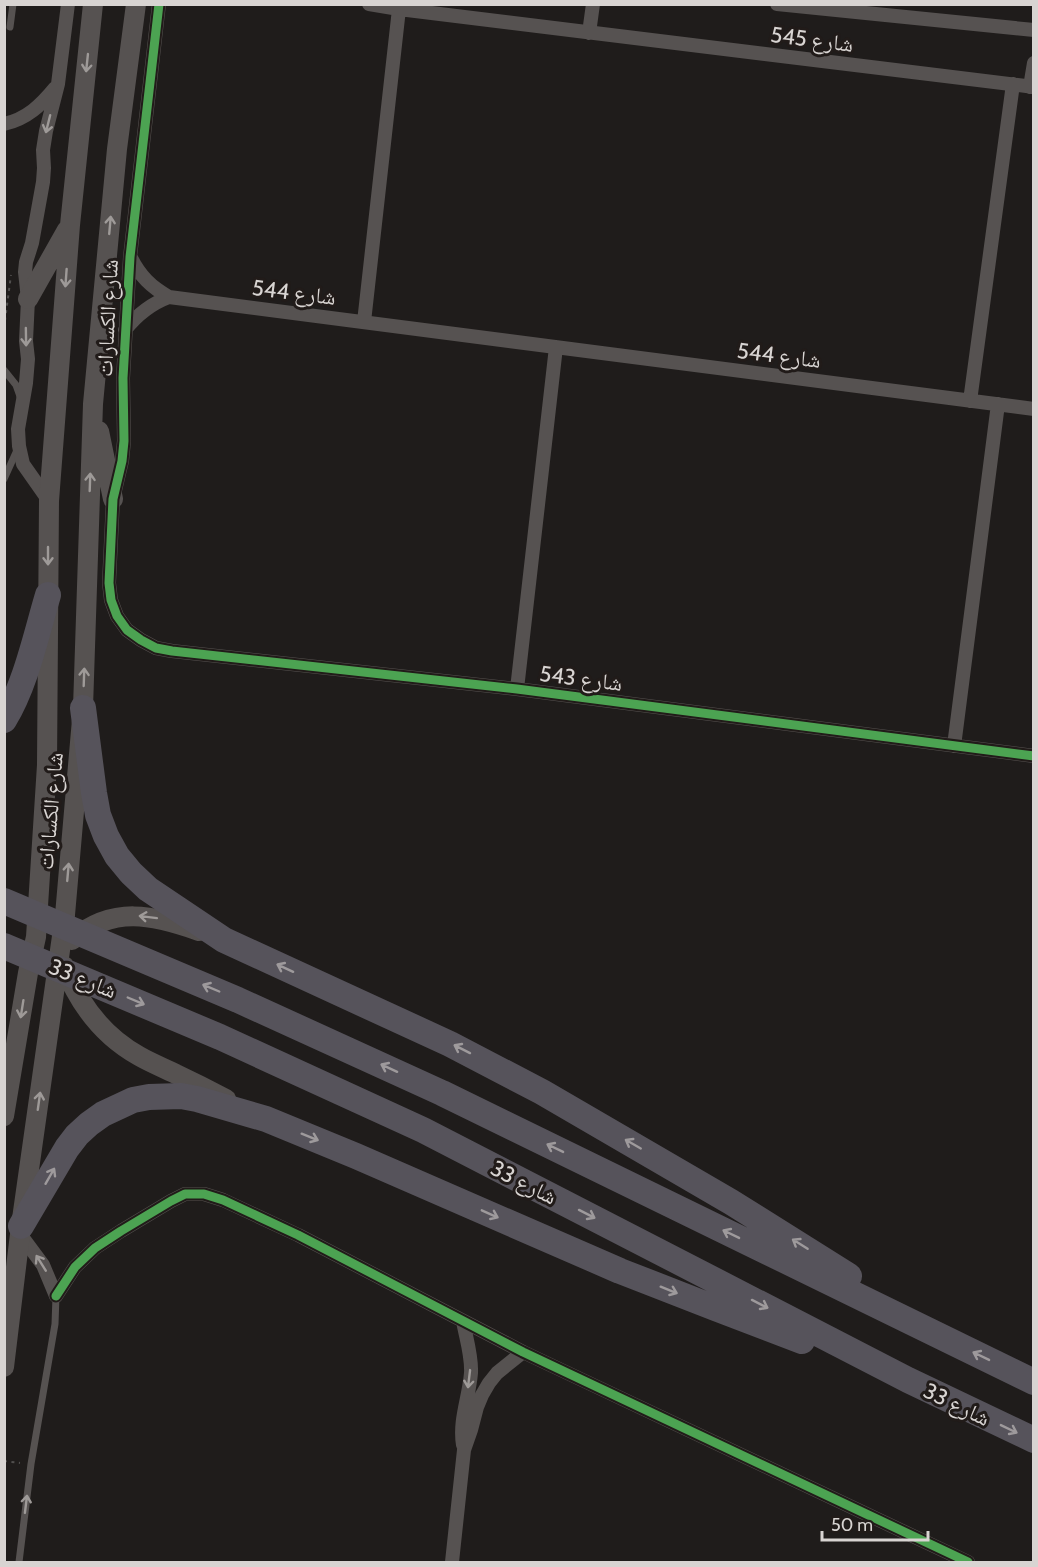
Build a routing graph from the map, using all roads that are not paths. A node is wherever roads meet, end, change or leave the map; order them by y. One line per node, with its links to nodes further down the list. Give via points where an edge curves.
1 (13, 4): 10 (lane)
2 (68, 4): 14 (street)
3 (93, 4): 18 (street, شارع الكسارات, one-way to 18)
4 (136, 4): 28 (street, شارع الكسارات, one-way to 4, via 117,149)
5 (159, 4): 19 (street, شارع الكسارات)
6 (369, 4): 9 (street, شارع 545)
7 (593, 4): 12 (street)
8 (777, 4): 11 (street)
9 (399, 9): 12 (street, شارع 545); 22 (street)
10 (10, 27)
11 (1034, 30)
12 (589, 33): 15 (street, شارع 545)
13 (1034, 63): 16 (street, شارع 545)
14 (58, 84): 17 (street, via 32,112); 21 (street, one-way to 21, via 46,131 43,182 24,272)
15 (1013, 84): 16 (street, شارع 545); 26 (street)
16 (1032, 87)
17 (4, 124)
18 (70, 225): 21 (street); 34 (street, شارع الكسارات, one-way to 34)
19 (130, 257): 20 (street, شارع 544, via 146,281); 23 (street, شارع الكسارات)
20 (169, 297): 22 (street, شارع 544); 23 (street, via 149,307)
21 (28, 299): 27 (street, one-way to 27)
22 (364, 322): 24 (street, شارع 544)
23 (125, 330): 33 (street, شارع الكسارات, via 123,461)
24 (556, 347): 26 (street, شارع 544); 37 (street)
25 (4, 370): 27 (lane)
26 (970, 401): 29 (street, شارع 544)
27 (23, 404): 31 (street)
28 (93, 404): 33 (street); 38 (street, شارع الكسارات, one-way to 28)
29 (998, 404): 30 (street, شارع 544); 40 (street)
30 (1034, 409)
31 (19, 446): 32 (lane); 34 (street, via 23,464)
32 (4, 479)
33 (113, 499): 36 (street, شارع الكسارات, via 109,584 117,616)
34 (49, 501): 35 (street, شارع الكسارات, one-way to 35)
35 (48, 595): 39 (highway, via 12,708); 45 (street, شارع الكسارات, via 47,765 37,908)
36 (127, 630): 37 (street, شارع 543, via 156,648 172,651)
37 (517, 689): 40 (street, شارع 543)
38 (83, 708): 44 (street, شارع الكسارات, one-way to 38); 46 (highway, via 98,815 117,856 148,889)
39 (4, 720)
40 (954, 746): 41 (street, شارع 543)
41 (1034, 756)
42 (4, 885): 45 (street)
43 (4, 901): 56 (highway, شارع 33, one-way to 43, via 442,1093 238,1000)
44 (64, 915): 45 (street); 48 (street, شارع الكسارات)
45 (42, 932): 48 (street); 49 (street); 50 (street, شارع الكسارات)
46 (224, 940): 48 (street, one-way to 48, via 156,918 128,916 101,921 83,930); 56 (highway, one-way to 46, via 764,1222 542,1092 450,1044)
47 (4, 946): 59 (highway, شارع 33, one-way to 59, via 220,1036 423,1130)
48 (53, 955): 50 (street); 52 (street, via 93,1018 122,1046); 53 (street, شارع الكسارات, one-way to 48, via 56,979)
49 (4, 958)
50 (28, 973): 51 (street, شارع الكسارات, one-way to 51)
51 (4, 1116)
52 (266, 1119): 53 (highway, one-way to 52, via 66,1148 89,1124 117,1106 148,1097 181,1096); 59 (highway, one-way to 59, via 620,1271)
53 (20, 1230): 54 (street, one-way to 53, via 43,1265); 58 (street, شارع الكسارات)
54 (56, 1296): 55 (street, via 87,1254 153,1211 185,1194 196,1193 223,1200 298,1235); 63 (lane, one-way to 54)
55 (463, 1321): 57 (street); 62 (street, one-way to 62, via 471,1374 462,1420)
56 (936, 1334): 60 (highway, شارع 33, one-way to 56)
57 (523, 1352): 62 (street, via 489,1383); 65 (street)
58 (4, 1367)
59 (908, 1380): 61 (highway, شارع 33, one-way to 61)
60 (1034, 1382)
61 (1034, 1440)
62 (464, 1450): 64 (street)
63 (19, 1563)
64 (453, 1563)
65 (968, 1563)

